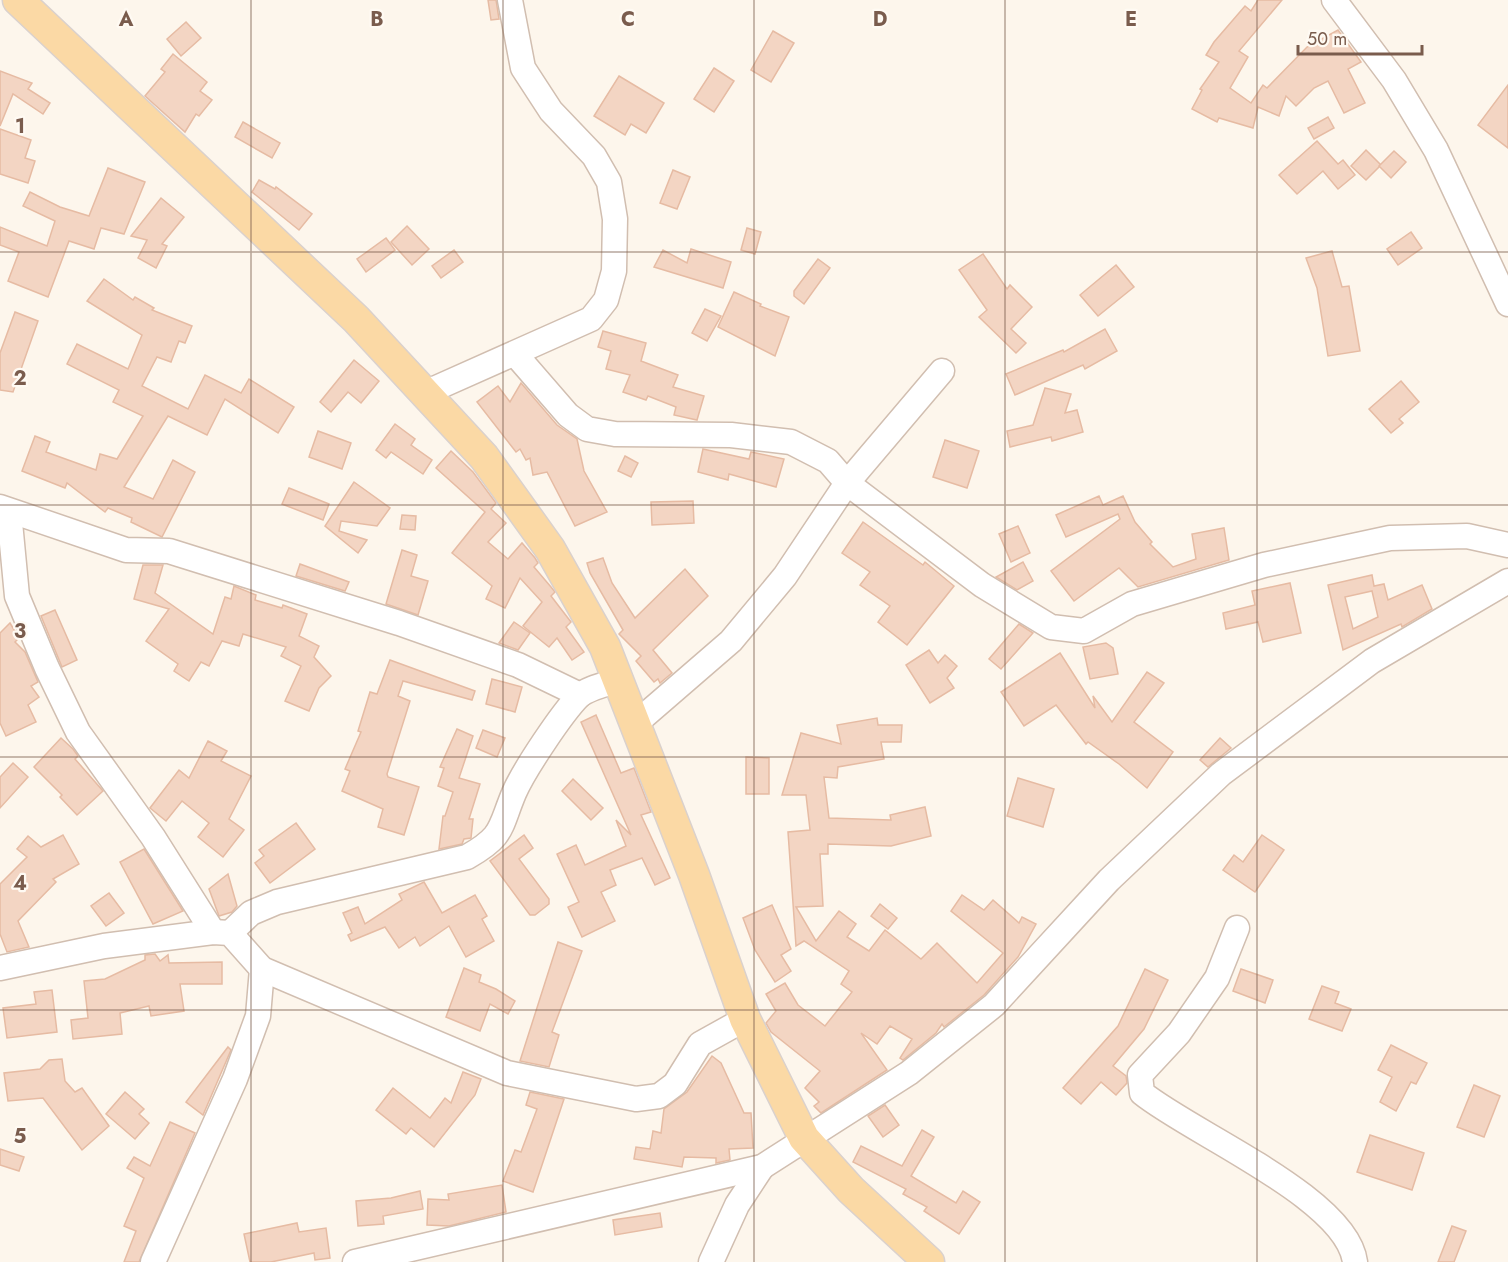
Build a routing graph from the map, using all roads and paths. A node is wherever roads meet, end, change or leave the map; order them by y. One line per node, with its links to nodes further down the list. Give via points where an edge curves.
1 (18, 0): 7 (main road, via 356,319)
2 (510, 0): 5 (street, via 523,69 550,111 594,156 609,182 615,219 614,271 606,300 591,319)
3 (1334, 0): 4 (street, via 1394,80 1436,150)
4 (1508, 304)
5 (516, 355): 7 (street); 8 (street, via 568,415 587,429 615,434 731,435 791,442 828,461)
6 (942, 371): 8 (street)
7 (425, 393): 12 (main road, via 484,457 550,549 604,646)
8 (847, 483): 10 (street, via 982,585 1051,627 1084,631 1132,604 1264,565 1390,538 1467,536); 14 (street, via 785,576 731,641)
9 (4, 510): 13 (street, via 126,550 169,551 399,623 518,664); 16 (street, via 17,596 78,732)
10 (1508, 544)
11 (1508, 581): 20 (street, via 1372,661 1221,774 1109,880 994,1005 909,1073)
12 (618, 680): 13 (street); 14 (main road)
13 (580, 695): 16 (street, via 532,760 514,792 504,825 490,844 467,857 276,902)
14 (635, 724): 19 (main road)
15 (1237, 928): 26 (street, via 1210,987 1179,1033 1140,1075 1142,1093 1300,1194 1336,1224)
16 (221, 932): 17 (street, via 104,946); 18 (street)
17 (0, 968)
18 (262, 969): 19 (street, via 507,1073 636,1098 660,1096 675,1084 700,1044); 22 (street, via 258,1016 239,1069)
19 (745, 1019): 20 (main road)
20 (804, 1138): 21 (street); 25 (main road, via 852,1190)
21 (762, 1167): 23 (street); 24 (street, via 737,1205)
22 (153, 1262)
23 (355, 1262)
24 (711, 1262)
25 (929, 1262)
26 (1355, 1262)

